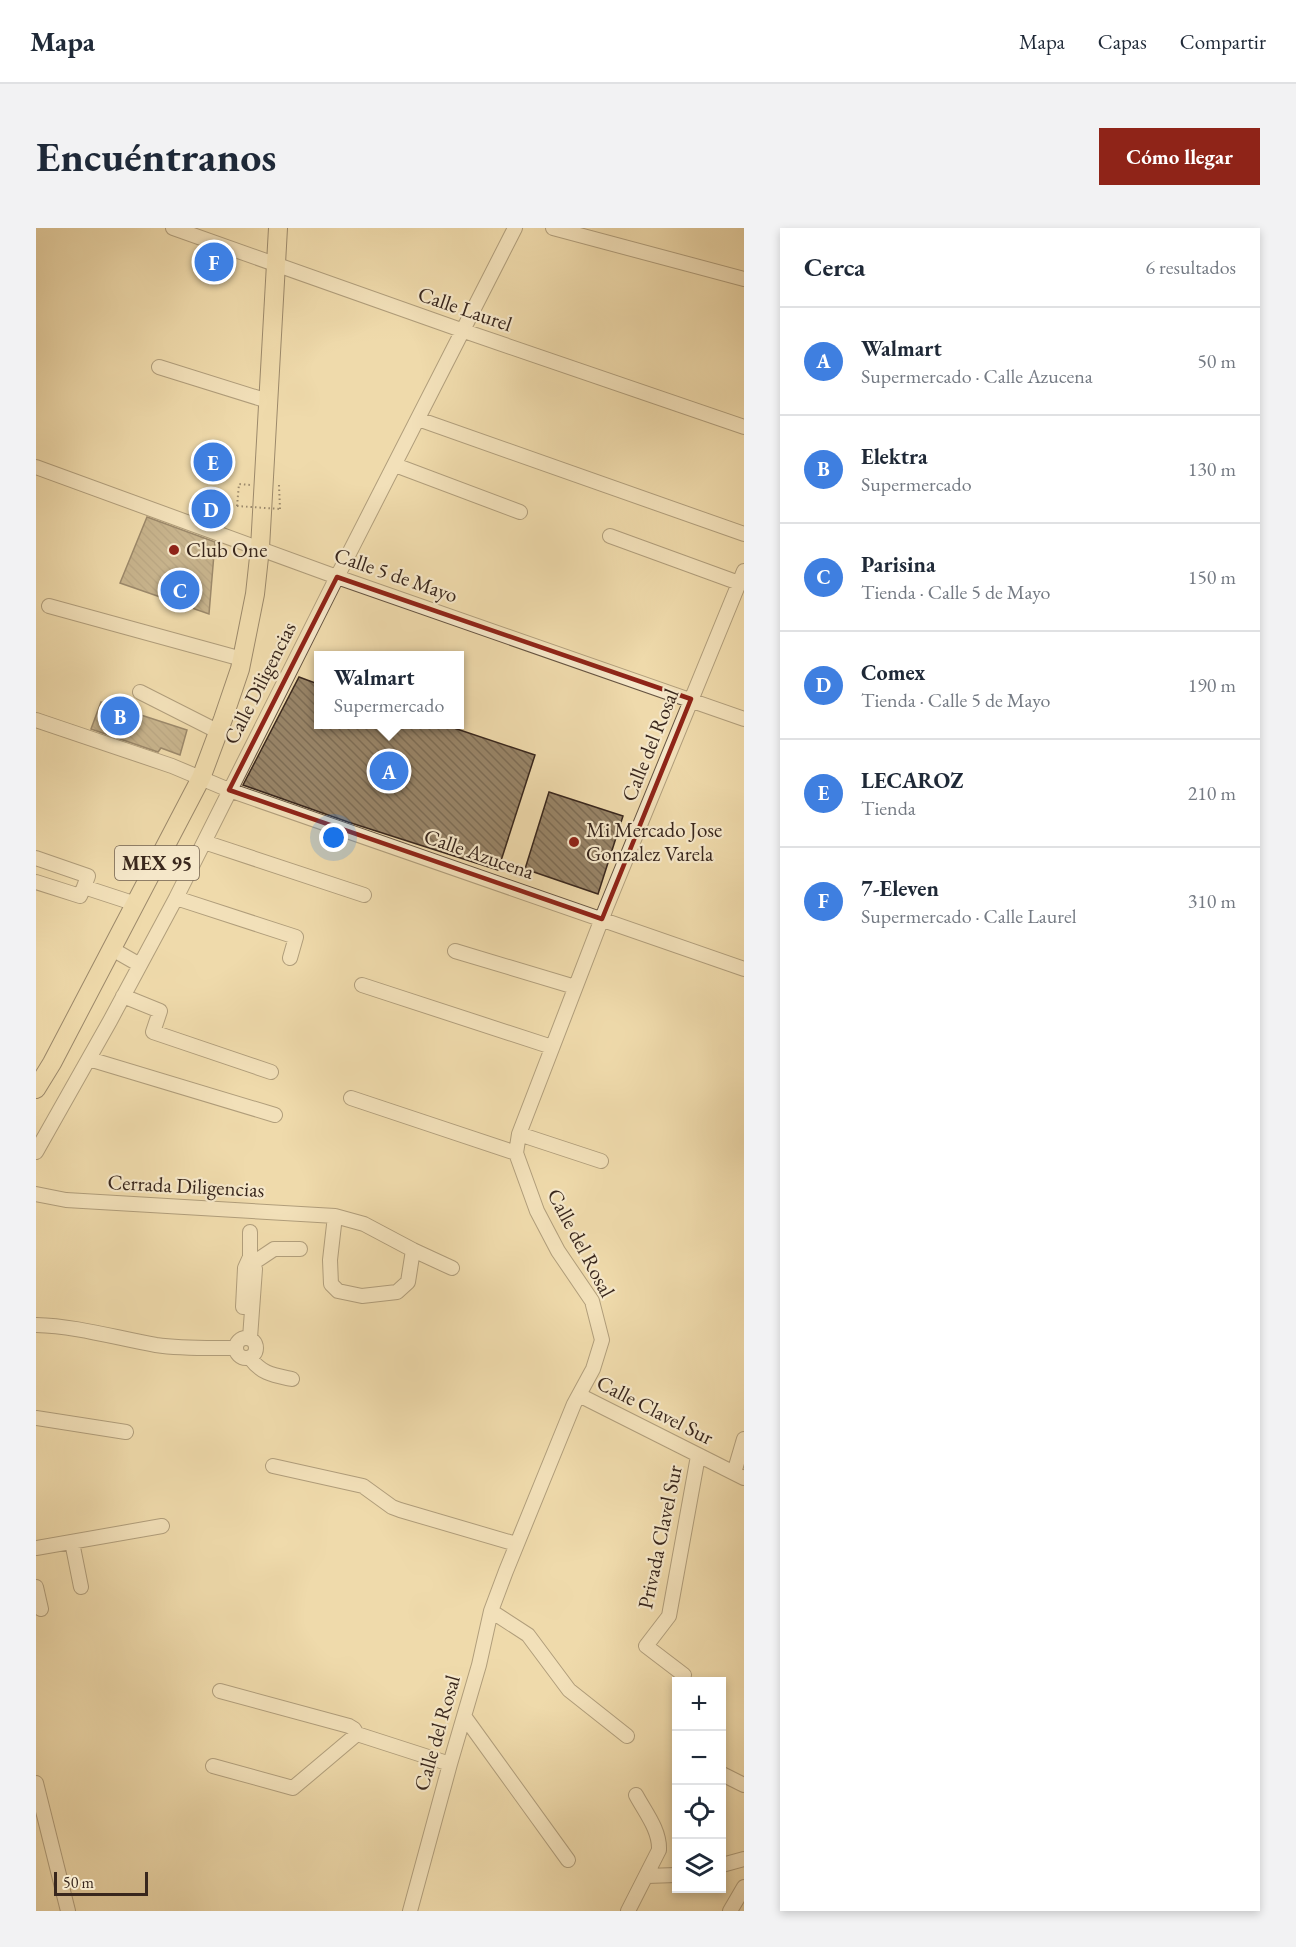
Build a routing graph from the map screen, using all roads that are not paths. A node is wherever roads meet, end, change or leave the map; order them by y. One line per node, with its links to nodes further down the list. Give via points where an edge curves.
1 (173, 228): 5 (street, Calle Laurel)
2 (278, 228): 5 (main road, MEX 95)
3 (515, 228): 7 (street, Calle Diligencias)
4 (554, 228): 6 (street)
5 (275, 264): 7 (street, Calle Laurel); 9 (main road, MEX 95)
6 (744, 279)
7 (464, 331): 10 (street, Calle Diligencias); 11 (street, Calle Laurel)
8 (159, 368): 9 (street)
9 (268, 401): 17 (main road, MEX 95)
10 (418, 419): 12 (street, Calle Diligencias); 15 (street)
11 (744, 427)
12 (395, 465): 14 (street); 18 (street, Calle Diligencias)
13 (36, 467): 17 (street, Calle 5 de Mayo)
14 (520, 512)
15 (744, 534)
16 (610, 536): 19 (street)
17 (260, 548): 18 (street, Calle 5 de Mayo); 21 (main road, MEX 95)
18 (337, 577): 23 (street, Calle 5 de Mayo); 28 (street, Calle Diligencias)
19 (742, 577): 23 (street, Calle del Rosal)
20 (50, 606): 21 (street)
21 (242, 659): 26 (main road, MEX 95)
22 (140, 692): 26 (street)
23 (690, 699): 24 (street, Calle 5 de Mayo); 36 (street, Calle del Rosal)
24 (744, 719)
25 (36, 720): 27 (street, Calle Azucena)
26 (219, 732): 27 (main road, MEX 95)
27 (201, 778): 28 (street, Calle Azucena); 35 (main road, MEX 95)
28 (230, 790): 29 (street, Calle Diligencias); 36 (street, Calle Azucena)
29 (204, 842): 33 (street); 34 (street, Calle Diligencias)
30 (36, 858): 32 (street, via 88,876)
31 (36, 882): 32 (street, via 80,896)
32 (84, 887): 35 (street)
33 (364, 895)
34 (176, 898): 39 (street, via 296,937); 40 (street, Calle Diligencias)
35 (136, 904): 37 (main road, MEX 95)
36 (602, 919): 41 (street, Calle Azucena); 43 (street, Calle del Rosal)
37 (112, 949): 40 (street); 48 (main road, MEX 95)
38 (455, 951): 43 (street)
39 (290, 958)
40 (140, 965): 44 (street, Calle Diligencias)
41 (744, 969)
42 (362, 985): 45 (street)
43 (575, 987): 45 (street, Calle del Rosal)
44 (123, 996): 46 (street, Calle Diligencias); 47 (street, via 160,1011 153,1032)
45 (552, 1047): 51 (street, Calle del Rosal)
46 (89, 1059): 50 (street); 52 (street, Calle Diligencias)
47 (271, 1072)
48 (38, 1081)
49 (351, 1098): 53 (street)
50 (275, 1115)
51 (519, 1134): 53 (street, Calle del Rosal); 54 (street)
52 (36, 1152)
53 (516, 1153): 65 (street, Calle del Rosal, via 537,1211 558,1251 592,1300 602,1340)
54 (601, 1161)
55 (36, 1194): 56 (street, Cerrada Diligencias, via 66,1200)
56 (335, 1216): 59 (street, Cerrada Diligencias, via 364,1224); 59 (street, via 330,1260 331,1284 338,1291 362,1296 397,1292 408,1282)
57 (250, 1232): 60 (street)
58 (300, 1249): 60 (street, via 274,1249)
59 (413, 1250): 61 (street, Cerrada Diligencias)
60 (249, 1263): 63 (street)
61 (452, 1268)
62 (36, 1325): 63 (street, via 186,1348)
63 (243, 1342): 64 (street, via 254,1341 257,1348 250,1358 257,1367 267,1374)
64 (292, 1379)
65 (579, 1395): 69 (street, Calle Clavel Sur); 74 (street, Calle del Rosal)
66 (36, 1418): 67 (street)
67 (126, 1432)
68 (744, 1439): 71 (street)
69 (698, 1456): 71 (street, Calle Clavel Sur); 80 (street, Privada Clavel Sur, via 669,1616 646,1646)
70 (273, 1466): 74 (street, via 363,1486 392,1507)
71 (739, 1476)
72 (162, 1526): 73 (street)
73 (72, 1542): 75 (street); 77 (street)
74 (516, 1544): 79 (street, Calle del Rosal)
75 (36, 1548)
76 (36, 1587): 78 (street)
77 (81, 1587)
78 (42, 1610)
79 (492, 1611): 82 (street, Calle del Rosal); 84 (street, via 528,1635 569,1690)
80 (684, 1676)
81 (220, 1691): 83 (street, via 349,1726)
82 (464, 1716): 85 (street, Calle del Rosal); 94 (street)
83 (357, 1734): 85 (street); 86 (street, via 293,1788)
84 (627, 1736)
85 (450, 1764): 100 (street, Calle del Rosal)
86 (213, 1766)
87 (726, 1776): 89 (street)
88 (36, 1783): 91 (street)
89 (744, 1785)
90 (636, 1796): 97 (street, via 660,1841)
91 (44, 1817): 92 (street); 99 (street)
92 (36, 1833)
93 (744, 1859): 95 (street)
94 (568, 1860)
95 (726, 1864)
96 (672, 1875): 97 (street)
97 (647, 1876): 101 (street)
98 (744, 1887): 102 (street)
99 (68, 1911)
100 (410, 1911)
101 (628, 1911)
102 (730, 1911)

